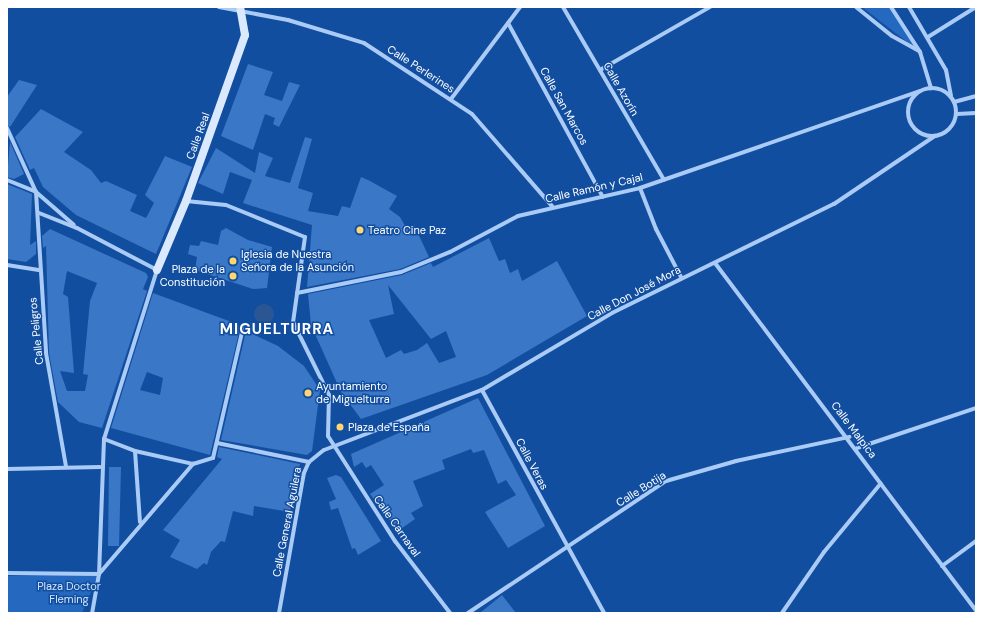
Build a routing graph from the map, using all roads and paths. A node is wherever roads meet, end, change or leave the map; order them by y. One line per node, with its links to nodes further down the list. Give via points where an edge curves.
1 (219, 7): 9 (street, Calle Perlerines)
2 (520, 7): 10 (street)
3 (563, 7): 13 (street, Calle Azorín)
4 (710, 7): 13 (street)
5 (856, 7): 12 (street, via 892,36)
6 (891, 7): 12 (street)
7 (909, 7): 11 (street)
8 (976, 7): 11 (street)
9 (241, 9): 18 (street, Calle Perlerines, via 364,42); 29 (street, Calle Real, via 246,35)
10 (508, 23): 18 (street); 28 (street, Calle San Marcos)
11 (928, 37): 17 (street, via 946,70)
12 (920, 52): 14 (street)
13 (600, 70): 25 (street, Calle Azorín)
14 (931, 88): 15 (street); 17 (street)
15 (920, 91): 23 (street, via 909,104 909,120 919,133); 25 (street, Calle Ramón y Cajal)
16 (976, 96): 19 (street)
17 (951, 97): 19 (street)
18 (451, 99): 30 (street, Calle Perlerines, via 495,137)
19 (954, 102): 21 (street)
20 (976, 113): 21 (street)
21 (956, 114): 23 (street, via 950,129)
22 (7, 128): 27 (street)
23 (935, 136): 33 (street, Calle Don José Mora, via 834,204)
24 (7, 180): 27 (street)
25 (664, 180): 26 (street, Calle Ramón y Cajal)
26 (640, 188): 28 (street, Calle Ramón y Cajal); 37 (street, via 656,229)
27 (36, 192): 31 (street, Calle Peligros); 32 (street)
28 (603, 197): 30 (street, Calle Ramón y Cajal)
29 (186, 202): 36 (street, Calle Real); 38 (street, via 226,205 305,237)
30 (552, 206): 38 (street, Calle Ramón y Cajal, via 518,216 450,252 400,272)
31 (39, 213): 32 (street); 35 (street, Calle Peligros)
32 (77, 228): 36 (street)
33 (715, 263): 37 (street, Calle Don José Mora); 42 (street, Calle Malpica)
34 (7, 265): 35 (street)
35 (39, 270): 50 (street, Calle Peligros, via 46,353)
36 (157, 270): 43 (street)
37 (681, 277): 40 (street, Calle Don José Mora)
38 (297, 293): 45 (street, via 293,322 329,395 328,436)
39 (242, 328): 44 (street, via 225,392)
40 (482, 390): 45 (street, Calle Don José Mora); 56 (street, Calle Veras)
41 (976, 408): 46 (street)
42 (849, 437): 46 (street, Calle Malpica); 56 (street, Calle Botija, via 736,461 666,481)
43 (104, 439): 47 (street); 51 (street)
44 (217, 444): 48 (street); 49 (street, via 213,458)
45 (332, 447): 48 (street, Calle General Aguilera); 64 (street, Calle Carnaval, via 395,540)
46 (858, 448): 53 (street, Calle Malpica)
47 (135, 451): 49 (street); 54 (street)
48 (309, 462): 63 (street, Calle General Aguilera)
49 (193, 464): 54 (street)
50 (66, 466): 51 (street); 52 (street)
51 (100, 467): 59 (street)
52 (7, 469)
53 (881, 483): 57 (street, Calle Malpica); 67 (street, via 824,552)
54 (140, 522): 59 (street)
55 (976, 541): 57 (street)
56 (567, 548): 65 (street, Calle Botija); 66 (street, Calle Veras)
57 (942, 566): 60 (street, Calle Malpica)
58 (7, 573): 59 (street)
59 (99, 574): 62 (street)
60 (974, 603): 61 (street, Calle Malpica)
61 (976, 610)
62 (92, 613)
63 (279, 613)
64 (450, 613)
65 (468, 613)
66 (604, 613)
67 (783, 613)

